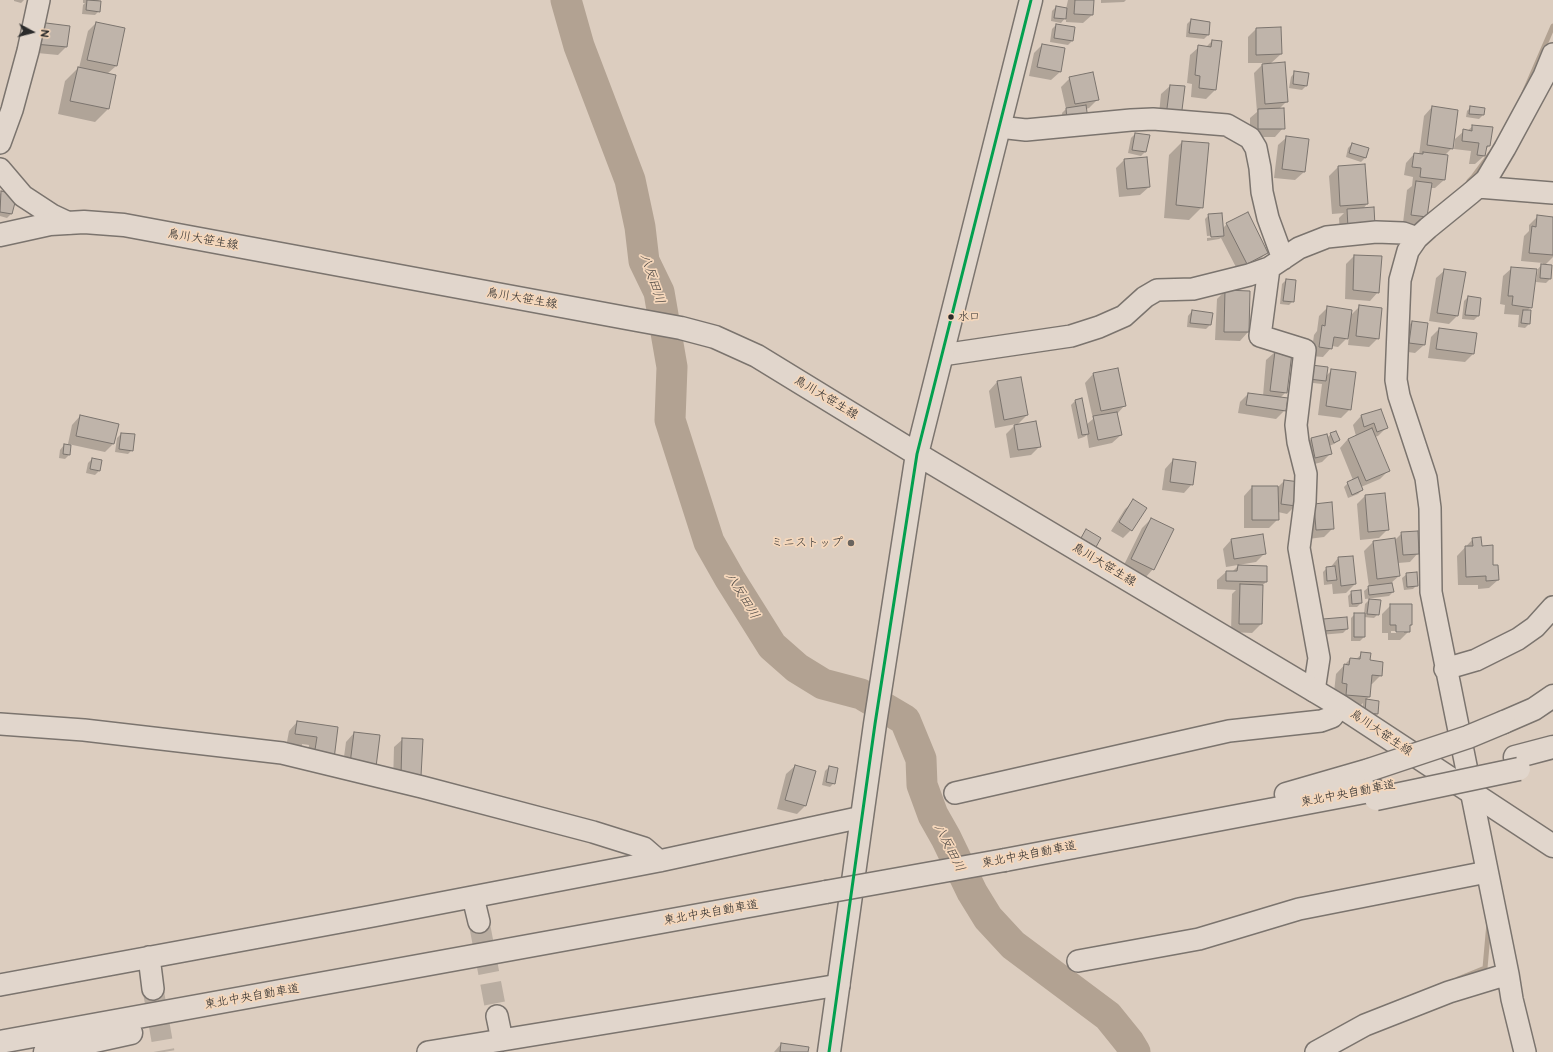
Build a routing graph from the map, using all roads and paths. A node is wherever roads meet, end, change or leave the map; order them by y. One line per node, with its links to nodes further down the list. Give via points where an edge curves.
1 (39, 0): 5 (street, via 12,110)
2 (1031, 0): 4 (main road)
3 (1553, 54): 7 (street, via 1505,148 1486,180)
4 (999, 127): 12 (street, via 1026,130 1138,120 1227,125 1250,138 1256,148); 13 (main road)
5 (0, 143)
6 (0, 169): 9 (street, via 23,196)
7 (1478, 187): 8 (street); 11 (street)
8 (1553, 193)
9 (69, 223): 10 (main road, 鳥川大笹生線, via 50,224); 14 (main road, 鳥川大笹生線, via 124,225 681,328 715,337 757,356)
10 (0, 235)
11 (1411, 236): 12 (street, via 1376,232 1327,238 1299,248); 16 (street, via 1400,280 1396,380 1426,478 1430,508 1431,592)
12 (1276, 263): 13 (street, via 1249,275 1193,289 1157,290 1124,316 1071,336); 17 (street, via 1260,336 1305,350 1296,425 1306,474 1305,502 1298,548 1319,658)
13 (942, 355): 14 (main road)
14 (917, 454): 17 (main road, 鳥川大笹生線); 27 (main road)
15 (1553, 607): 16 (street, via 1535,627 1518,639 1476,660)
16 (1445, 669): 26 (street)
17 (1314, 691): 19 (main road, 鳥川大笹生線)
18 (1553, 696): 24 (main road, bridge, via 1534,709 1468,737)
19 (1340, 706): 25 (street, via 1332,717 1321,721 1229,731); 26 (main road, 鳥川大笹生線)
20 (0, 724): 30 (street, via 84,730 282,753 593,832 644,848)
21 (1553, 747): 22 (main road, 東北中央自動車道)
22 (1517, 763): 23 (main road); 24 (main road, 東北中央自動車道)
23 (1553, 763)
24 (1374, 786): 28 (main road); 28 (main road, via 1244,823)
25 (955, 793)
26 (1472, 794): 29 (main road, 鳥川大笹生線); 31 (street)
27 (862, 817): 30 (street); 39 (main road)
28 (1154, 831): 34 (main road, 東北中央自動車道, bridge)
29 (1553, 846)
30 (659, 861): 32 (street)
31 (1487, 872): 36 (street, via 1299,909 1200,939); 37 (street)
32 (473, 897): 33 (street); 35 (street)
33 (479, 922)
34 (503, 951): 43 (main road, 東北中央自動車道); 44 (main road, 東北中央自動車道)
35 (149, 957): 38 (street); 40 (street)
36 (1078, 961)
37 (1508, 974): 47 (street, via 1449,992 1365,1025); 48 (street)
38 (0, 984)
39 (839, 985): 42 (street); 46 (main road)
40 (153, 989)
41 (498, 1016): 42 (street)
42 (502, 1040): 45 (street)
43 (0, 1042)
44 (45, 1052)
45 (428, 1052)
46 (829, 1052)
47 (1316, 1052)
48 (1525, 1052)

